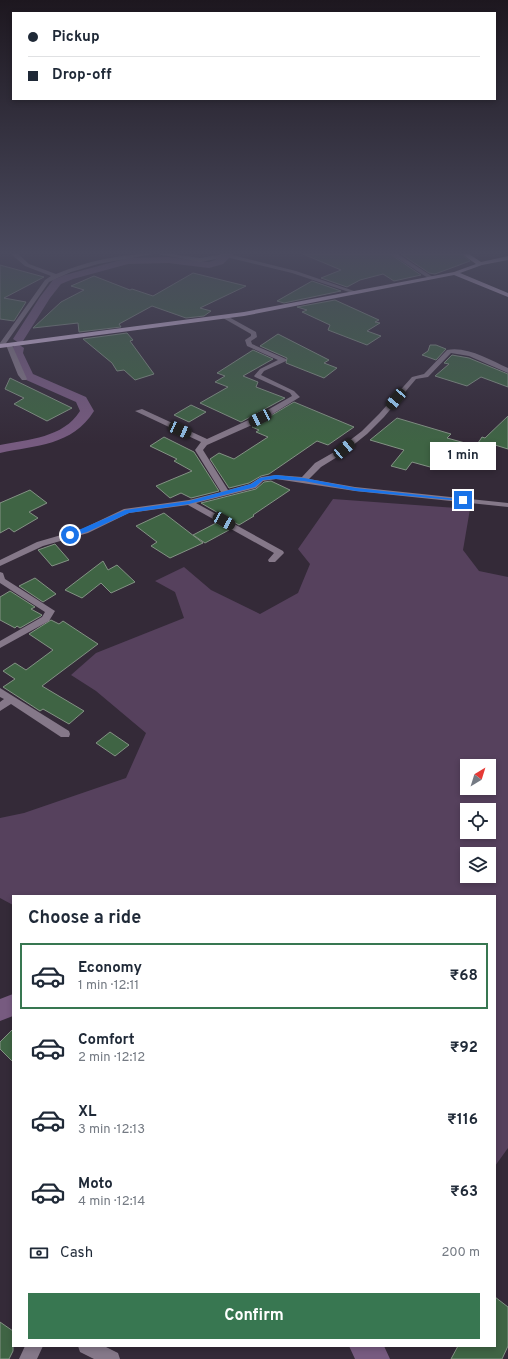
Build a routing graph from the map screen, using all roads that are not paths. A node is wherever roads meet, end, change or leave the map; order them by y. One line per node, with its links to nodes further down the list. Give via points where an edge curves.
1 (22, 317): 4 (street)
2 (222, 317): 4 (main road)
3 (225, 317): 8 (street, via 254,333 254,337 248,340 249,345 284,360 262,370 257,376 292,392 296,397 260,418)
4 (6, 345): 6 (street)
5 (508, 370): 9 (street, via 449,351 426,376 414,378 378,421 344,449 312,468)
6 (24, 379)
7 (138, 411): 8 (street)
8 (208, 442): 10 (street, via 199,450)
9 (304, 480): 10 (street, via 276,477 261,479 253,486); 12 (street, via 356,489)
10 (226, 492): 11 (street)
11 (189, 502): 13 (street, via 280,553); 14 (street, via 127,512 85,531 40,544)
12 (508, 505)
13 (272, 560)
14 (0, 563)
15 (0, 575): 16 (street, via 1,580 50,611 46,619)
16 (0, 645)
17 (0, 692): 18 (street)
18 (11, 699): 19 (street); 20 (street)
19 (0, 707)
20 (65, 734)
21 (34, 1347): 23 (street)
22 (88, 1347): 24 (street)
23 (27, 1359)
24 (112, 1359)

